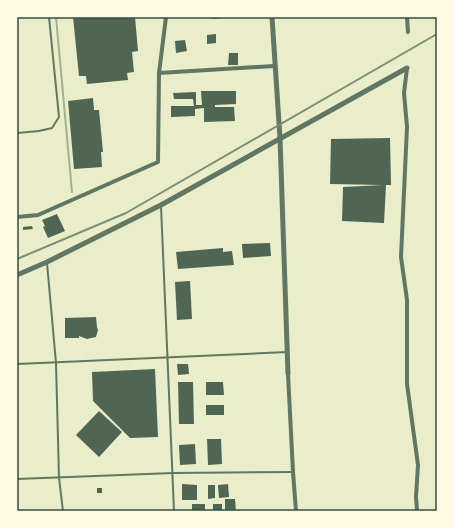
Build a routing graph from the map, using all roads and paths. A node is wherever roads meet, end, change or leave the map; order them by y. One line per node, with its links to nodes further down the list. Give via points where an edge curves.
1 (49, 17): 9 (lane, via 58,117 52,128)
2 (166, 17): 8 (street)
3 (272, 17): 6 (street)
4 (407, 17): 5 (street)
5 (408, 32)
6 (274, 66): 8 (street); 10 (street)
7 (407, 68): 10 (street); 27 (street, via 404,93 406,127 401,257 407,300 407,384 418,465)
8 (159, 73): 12 (street, via 158,162 38,215)
9 (17, 133)
10 (280, 138): 11 (street); 15 (street)
11 (161, 205): 13 (street); 16 (lane)
12 (17, 217)
13 (47, 262): 14 (street); 17 (lane)
14 (17, 275)
15 (288, 352): 16 (lane); 19 (street)
16 (168, 358): 17 (lane); 21 (lane)
17 (56, 363): 18 (lane); 22 (lane)
18 (17, 364)
19 (288, 374): 20 (street)
20 (293, 472): 21 (lane); 26 (street)
21 (173, 473): 22 (lane); 25 (lane)
22 (59, 478): 23 (lane); 24 (lane)
23 (17, 479)
24 (63, 511)
25 (174, 511)
26 (296, 511)
27 (417, 511)

